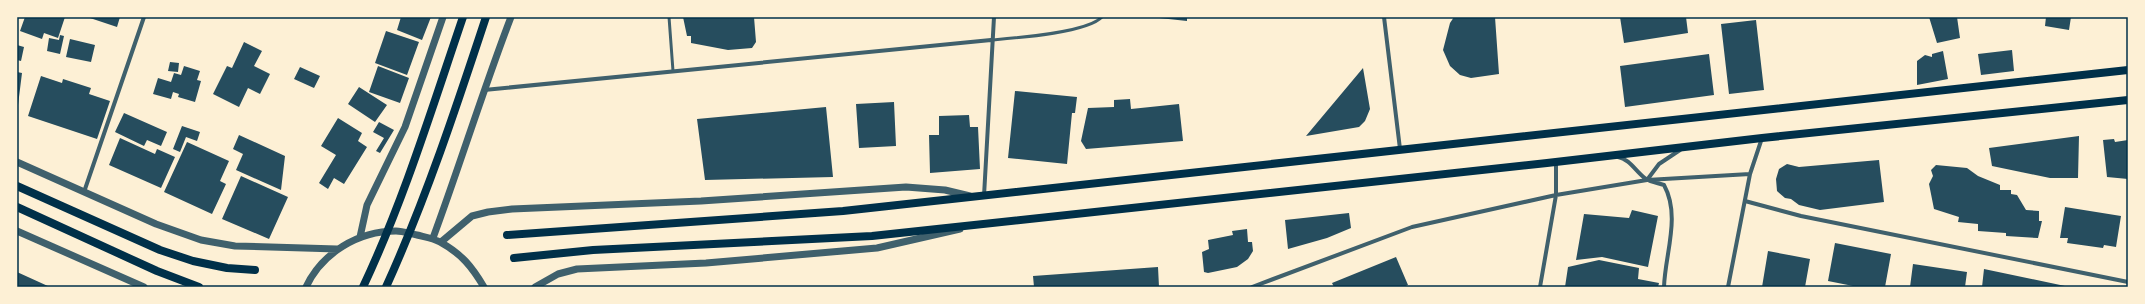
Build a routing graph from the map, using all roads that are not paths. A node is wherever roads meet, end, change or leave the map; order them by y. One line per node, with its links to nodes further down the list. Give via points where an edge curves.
1 (144, 17): 24 (street)
2 (443, 17): 33 (street, via 404,127 367,205)
3 (463, 17): 43 (main road, via 401,196 381,248)
4 (486, 17): 44 (main road, via 443,147)
5 (511, 17): 13 (street)
6 (669, 17): 12 (lane)
7 (994, 17): 10 (street)
8 (1102, 17): 10 (lane, via 1095,24 1044,35)
9 (1384, 17): 17 (street)
10 (991, 40): 12 (street); 26 (street)
11 (2128, 70): 17 (main road)
12 (673, 72): 13 (street)
13 (483, 90): 34 (street)
14 (2128, 100): 15 (main road)
15 (1762, 138): 16 (main road); 21 (street)
16 (1685, 147): 18 (main road); 22 (street, via 1659,164)
17 (1400, 149): 26 (main road)
18 (1613, 156): 20 (main road); 22 (street, via 1626,160)
19 (17, 162): 24 (street)
20 (1556, 162): 25 (street); 30 (main road)
21 (1750, 174): 22 (street); 28 (street)
22 (1647, 180): 25 (street); 49 (street, via 1664,185 1670,200 1672,232)
23 (17, 186): 38 (main road, via 160,250 226,268)
24 (84, 192): 36 (street, via 156,224 201,240 235,246)
25 (1556, 195): 47 (street, via 1412,227); 48 (street)
26 (984, 196): 27 (main road)
27 (974, 197): 32 (main road, via 775,217); 35 (street, via 945,190 906,187 701,201 512,209 472,216)
28 (1745, 201): 39 (street, via 1801,216); 50 (street)
29 (17, 207): 41 (main road)
30 (978, 225): 37 (main road, via 872,236 593,250); 46 (street, via 877,248 706,262 577,269 558,274)
31 (17, 232): 40 (street)
32 (507, 235)
33 (360, 237): 34 (street, via 397,231); 36 (street)
34 (433, 238): 35 (street)
35 (441, 242): 45 (street, via 470,264)
36 (337, 249): 42 (street, via 312,274)
37 (514, 258)
38 (255, 270)
39 (2128, 282)
40 (142, 287)
41 (199, 287)
42 (306, 287)
43 (362, 287)
44 (386, 287)
45 (484, 287)
46 (535, 287)
47 (1252, 287)
48 (1540, 287)
49 (1664, 287)
50 (1728, 287)

